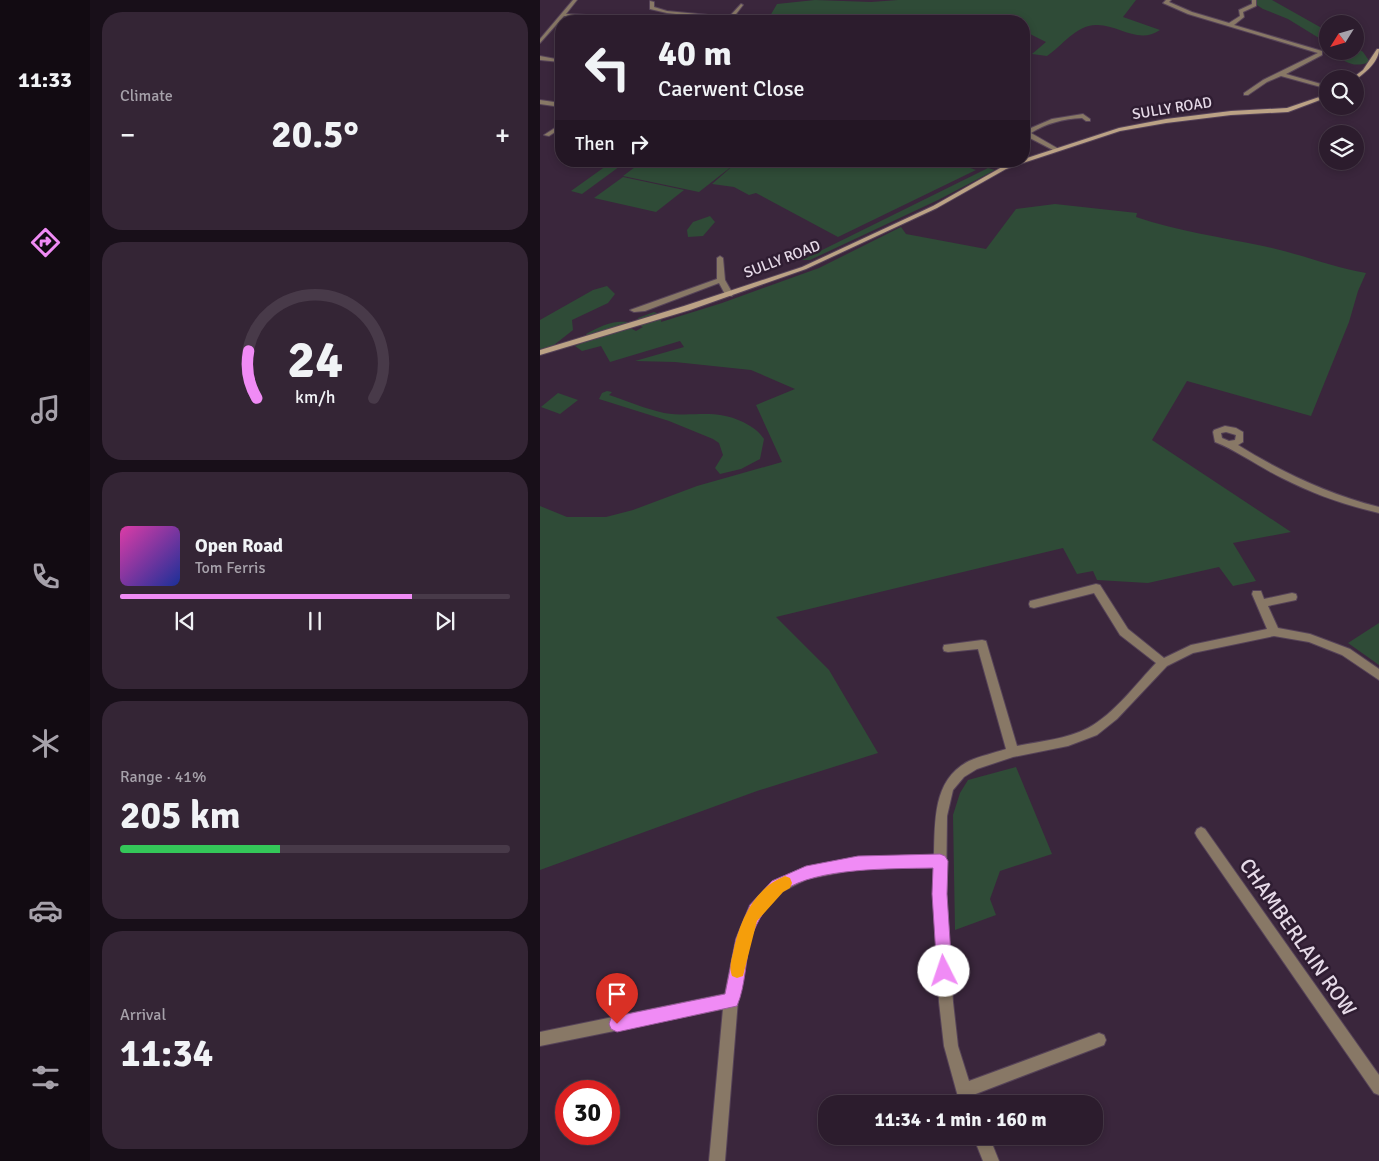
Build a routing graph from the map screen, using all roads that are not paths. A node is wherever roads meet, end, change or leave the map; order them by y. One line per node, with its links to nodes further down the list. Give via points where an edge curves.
1 (575, 0): 6 (street)
2 (1169, 0): 10 (street, via 1165,2 1178,9)
3 (1254, 1): 10 (street, via 1254,5 1241,11 1242,16)
4 (652, 2): 7 (street, via 652,8)
5 (741, 5): 8 (street)
6 (563, 15)
7 (694, 15)
8 (733, 15)
9 (555, 24): 11 (street)
10 (1230, 25): 16 (street, via 1320,52)
11 (540, 42)
12 (1379, 50): 15 (street)
13 (540, 58): 14 (street)
14 (555, 60)
15 (1364, 72)
16 (1281, 74): 17 (street); 18 (street)
17 (1319, 85)
18 (1246, 94)
19 (1319, 98): 27 (street, SULLY ROAD, via 1288,110 1231,113 1119,130)
20 (540, 102): 21 (street)
21 (555, 104)
22 (1084, 109): 24 (street, via 1086,118 1060,118)
23 (555, 130): 25 (street)
24 (1030, 131)
25 (547, 135)
26 (1030, 135): 27 (street)
27 (1055, 149): 28 (street, SULLY ROAD)
28 (1030, 158)
29 (1007, 167): 32 (street, SULLY ROAD, via 873,237 804,268)
30 (720, 258): 31 (street)
31 (721, 280): 32 (street); 33 (street)
32 (729, 294): 34 (street, SULLY ROAD)
33 (634, 310)
34 (540, 354)
35 (1232, 445): 36 (street, via 1329,497)
36 (1379, 510)
37 (1292, 597): 39 (street, via 1260,598)
38 (1034, 604): 41 (street, via 1096,588 1124,632)
39 (1274, 632): 41 (street, via 1191,649); 42 (street, via 1310,638 1346,652)
40 (948, 648): 43 (street, via 982,644)
41 (1164, 663): 43 (street, via 1113,716 1093,731 1068,741)
42 (1379, 675)
43 (1013, 752): 45 (street, via 973,765 960,773 948,787 941,816)
44 (1201, 832): 49 (street, CHAMBERLAIN ROW)
45 (940, 861): 46 (street, via 858,863 806,873 778,886 751,917 743,939); 50 (street, via 946,1002 951,1046)
46 (732, 1000): 47 (street); 53 (street)
47 (540, 1039)
48 (1099, 1040): 51 (street)
49 (1379, 1088)
50 (965, 1095)
51 (971, 1095)
52 (985, 1145): 54 (street)
53 (716, 1161)
54 (991, 1161)

